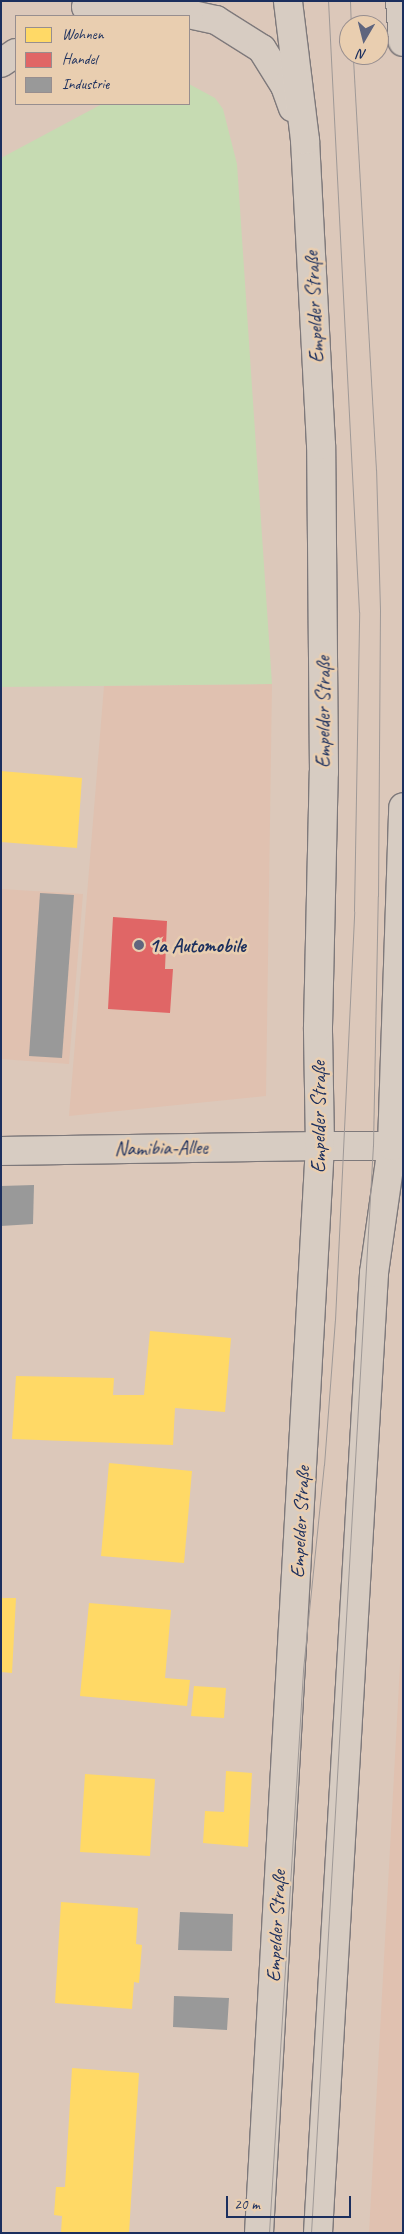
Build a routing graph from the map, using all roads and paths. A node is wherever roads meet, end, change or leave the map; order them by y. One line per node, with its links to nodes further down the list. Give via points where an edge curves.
1 (288, 1): 7 (street, Empelder Straße)
2 (400, 1): 4 (street)
3 (84, 8): 7 (street, via 147,4 216,20 262,49 285,86)
4 (403, 42)
5 (15, 54): 6 (street)
6 (1, 63)
7 (305, 140): 9 (street, Empelder Straße, via 322,445 324,772 318,1027)
8 (403, 807): 10 (street)
9 (320, 1146): 10 (street, Namibia-Allee); 11 (street, Namibia-Allee); 12 (street, Empelder Straße)
10 (397, 1146): 13 (street, via 374,1273)
11 (1, 1151)
12 (259, 2233)
13 (318, 2233)

